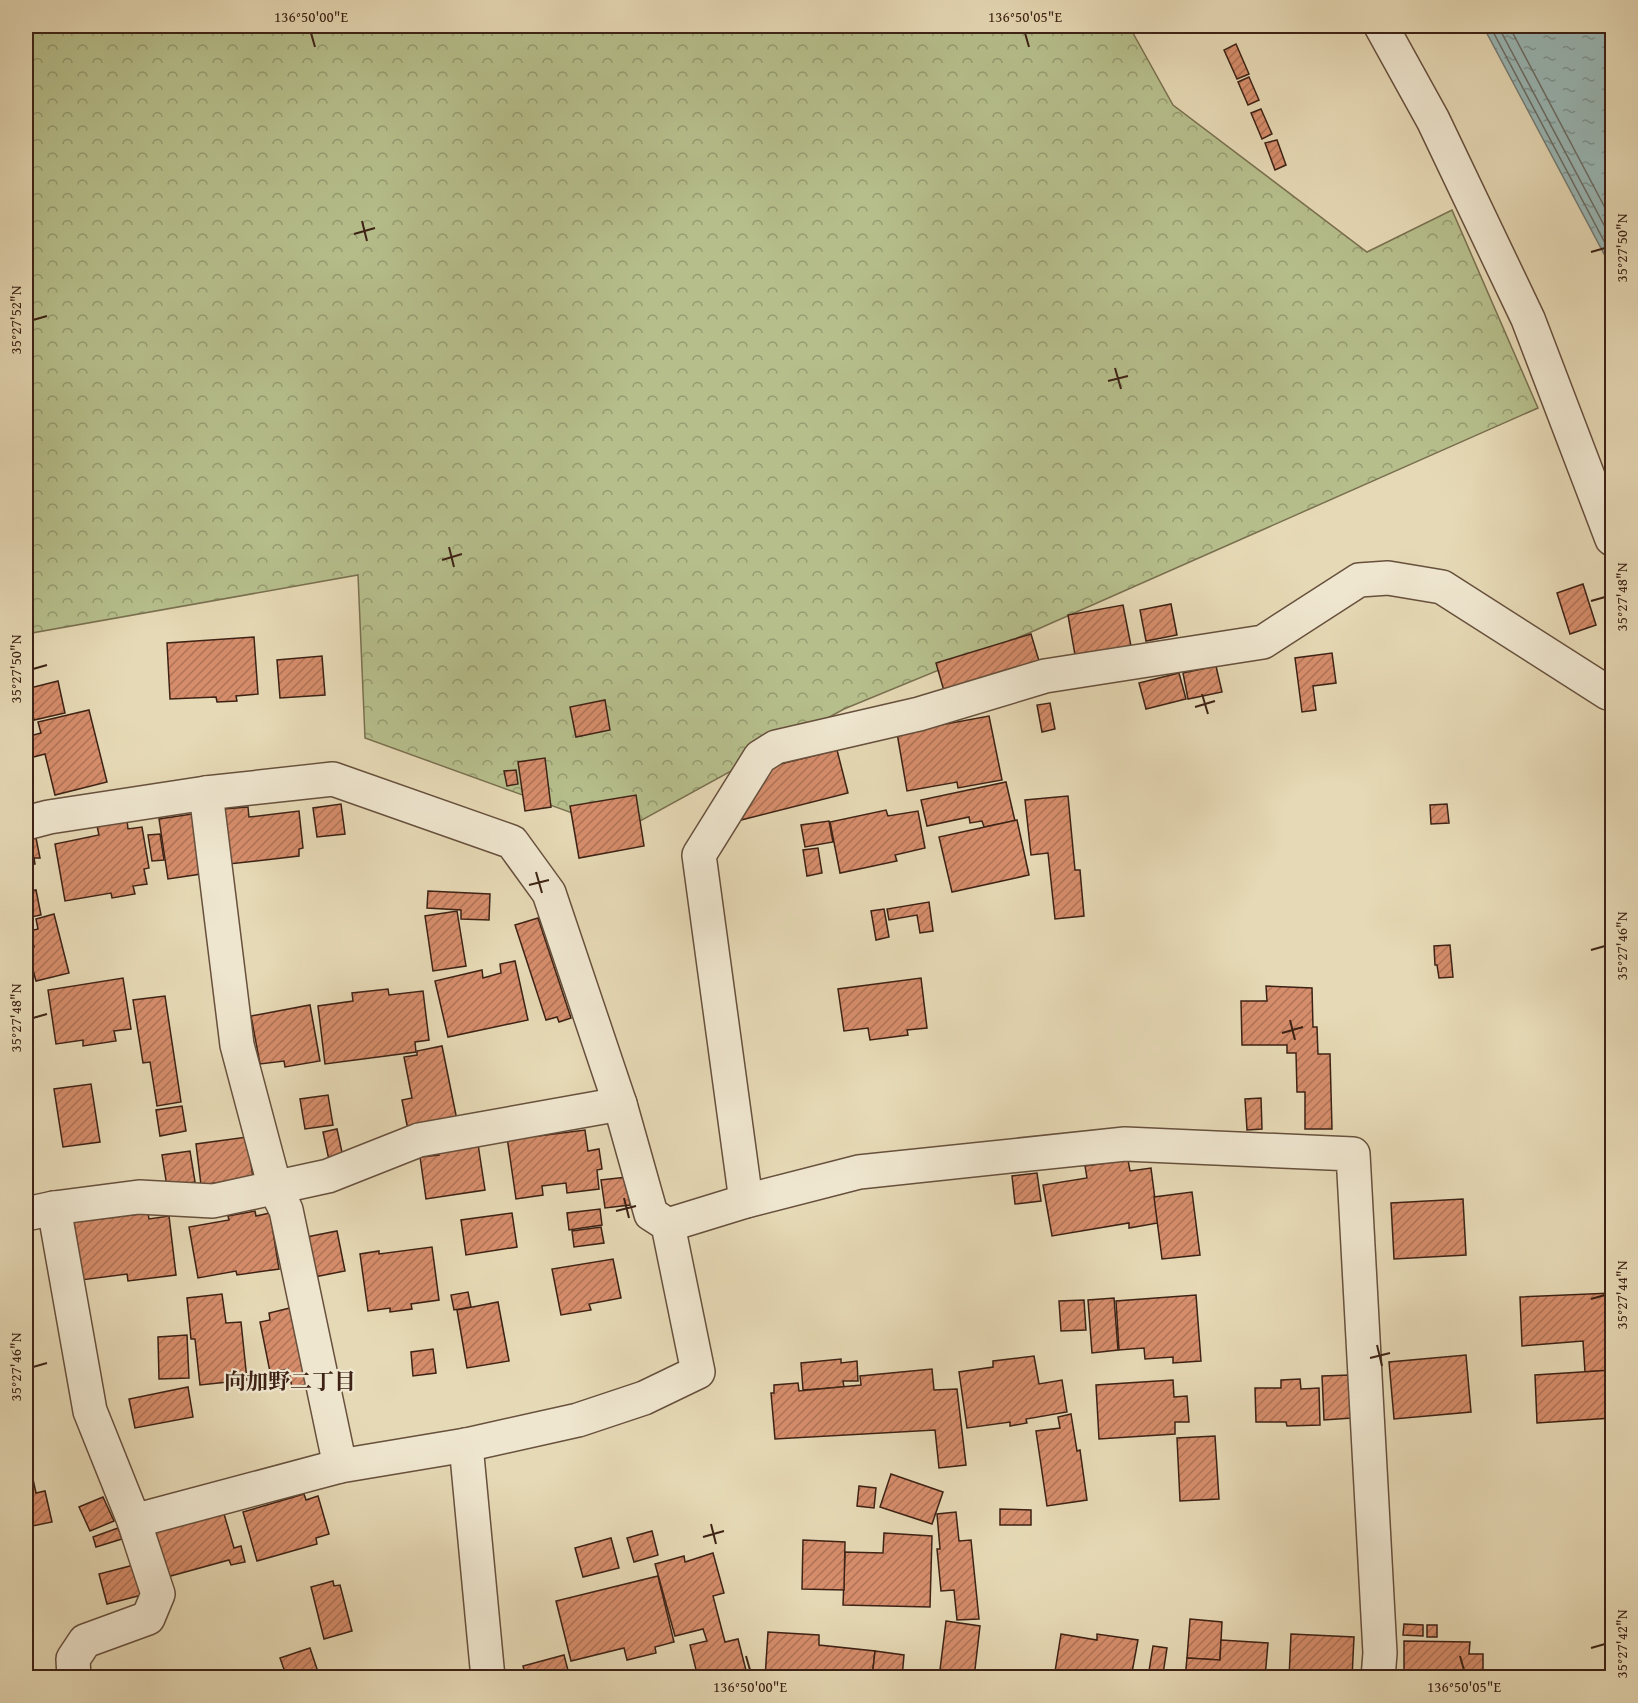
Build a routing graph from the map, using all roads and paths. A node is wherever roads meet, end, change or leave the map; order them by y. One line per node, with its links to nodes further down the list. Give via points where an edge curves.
1 (1381, 26): 2 (street, via 1433,120 1528,320)
2 (1612, 539)
3 (1612, 693): 8 (street, via 1442,587 1388,578 1359,580 1263,642 1045,676 919,714 776,747 760,757 699,855)
4 (206, 793): 5 (street); 6 (street, via 333,779 512,842 549,893); 7 (street, via 237,1045)
5 (26, 823)
6 (620, 1104): 7 (street, via 419,1140 328,1176); 10 (street, via 651,1214)
7 (275, 1188): 9 (street, via 213,1201 139,1197); 12 (street, via 286,1210)
8 (746, 1201): 10 (street); 16 (street, via 859,1172 1125,1144 1353,1154 1380,1653)
9 (40, 1211): 13 (street, via 90,1411)
10 (668, 1225): 11 (street, via 698,1372 644,1398 578,1420)
11 (466, 1445): 12 (street); 15 (street)
12 (340, 1466): 13 (street)
13 (134, 1521): 14 (street, via 158,1594 148,1618 85,1641 74,1659)
14 (74, 1677)
15 (488, 1677)
16 (1378, 1677)

